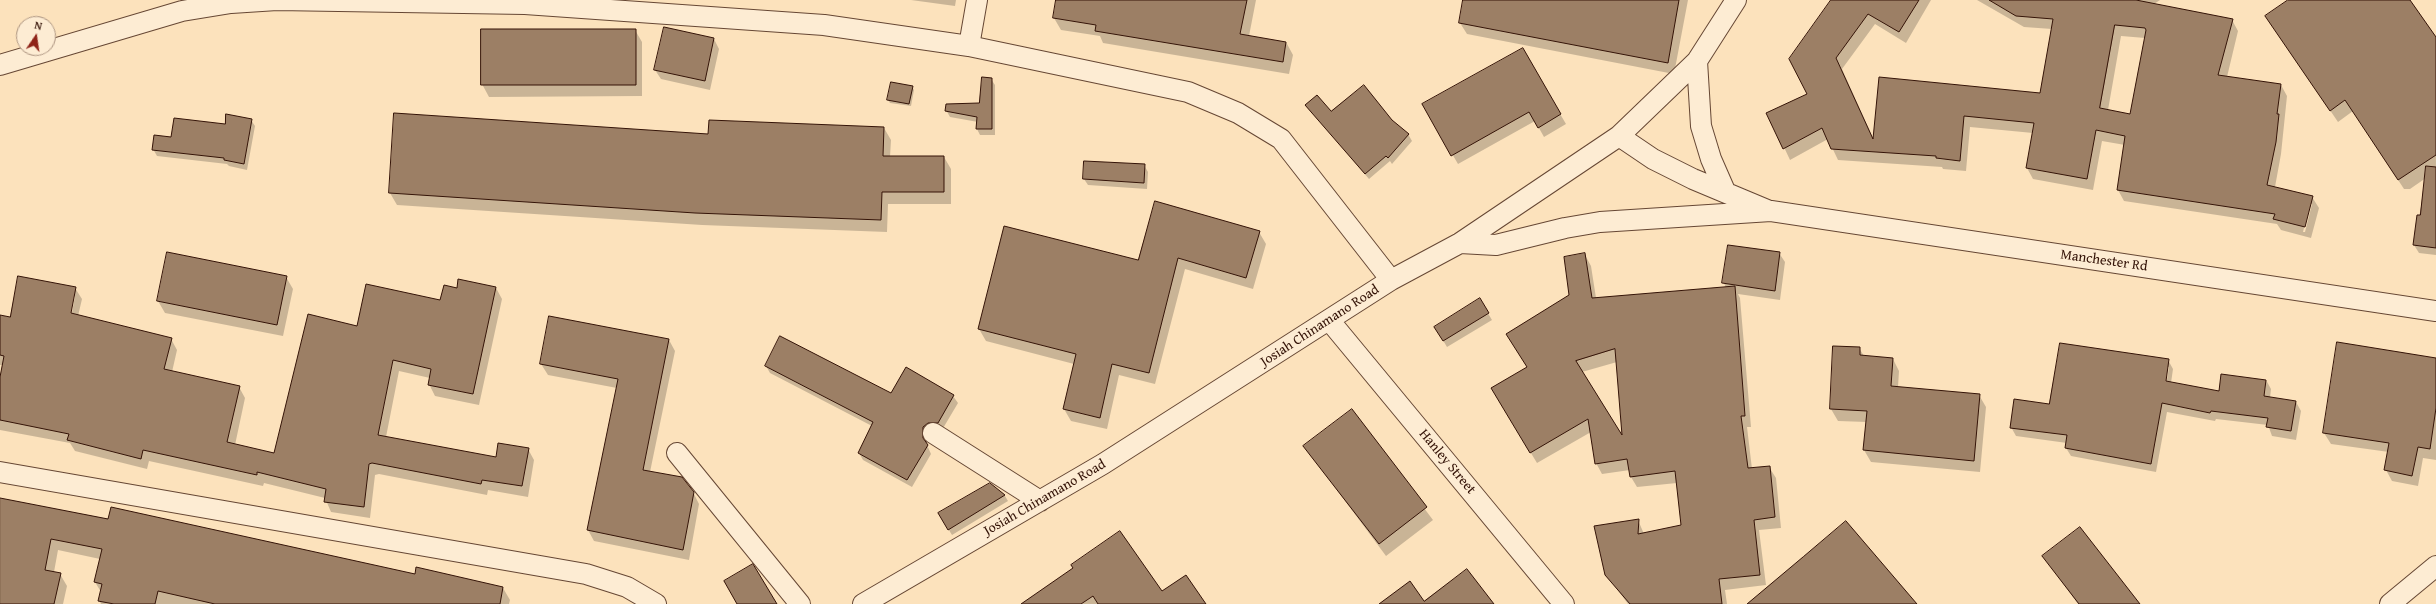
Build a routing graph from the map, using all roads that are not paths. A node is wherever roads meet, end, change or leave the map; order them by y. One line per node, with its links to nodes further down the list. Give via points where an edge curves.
1 (977, 0): 4 (street)
2 (1736, 0): 5 (street, Josiah Chinamano Road)
3 (525, 2): 4 (street, via 824,25); 6 (street, via 277,0 231,3 182,11)
4 (969, 46): 11 (street, via 1188,92 1238,113 1281,139)
5 (1697, 60): 7 (street, Josiah Chinamano Road); 8 (street, via 1701,126 1711,159)
6 (0, 65)
7 (1619, 136): 8 (street, via 1653,159 1693,179); 10 (street, Josiah Chinamano Road)
8 (1726, 191): 9 (street)
9 (1771, 211): 10 (street, via 1600,222 1496,245); 12 (street, Manchester Rd)
10 (1460, 243): 11 (street, Josiah Chinamano Road)
11 (1391, 280): 13 (street, Josiah Chinamano Road)
12 (2436, 310)
13 (1329, 320): 17 (street, Josiah Chinamano Road, via 1104,464); 22 (street, Hanley Street)
14 (933, 433): 17 (street)
15 (677, 453): 20 (street)
16 (0, 472): 19 (street, via 586,574 627,587)
17 (1040, 501): 21 (street, Josiah Chinamano Road)
18 (2436, 566): 23 (street)
19 (656, 604)
20 (800, 604)
21 (863, 604)
22 (1564, 604)
23 (2390, 604)

